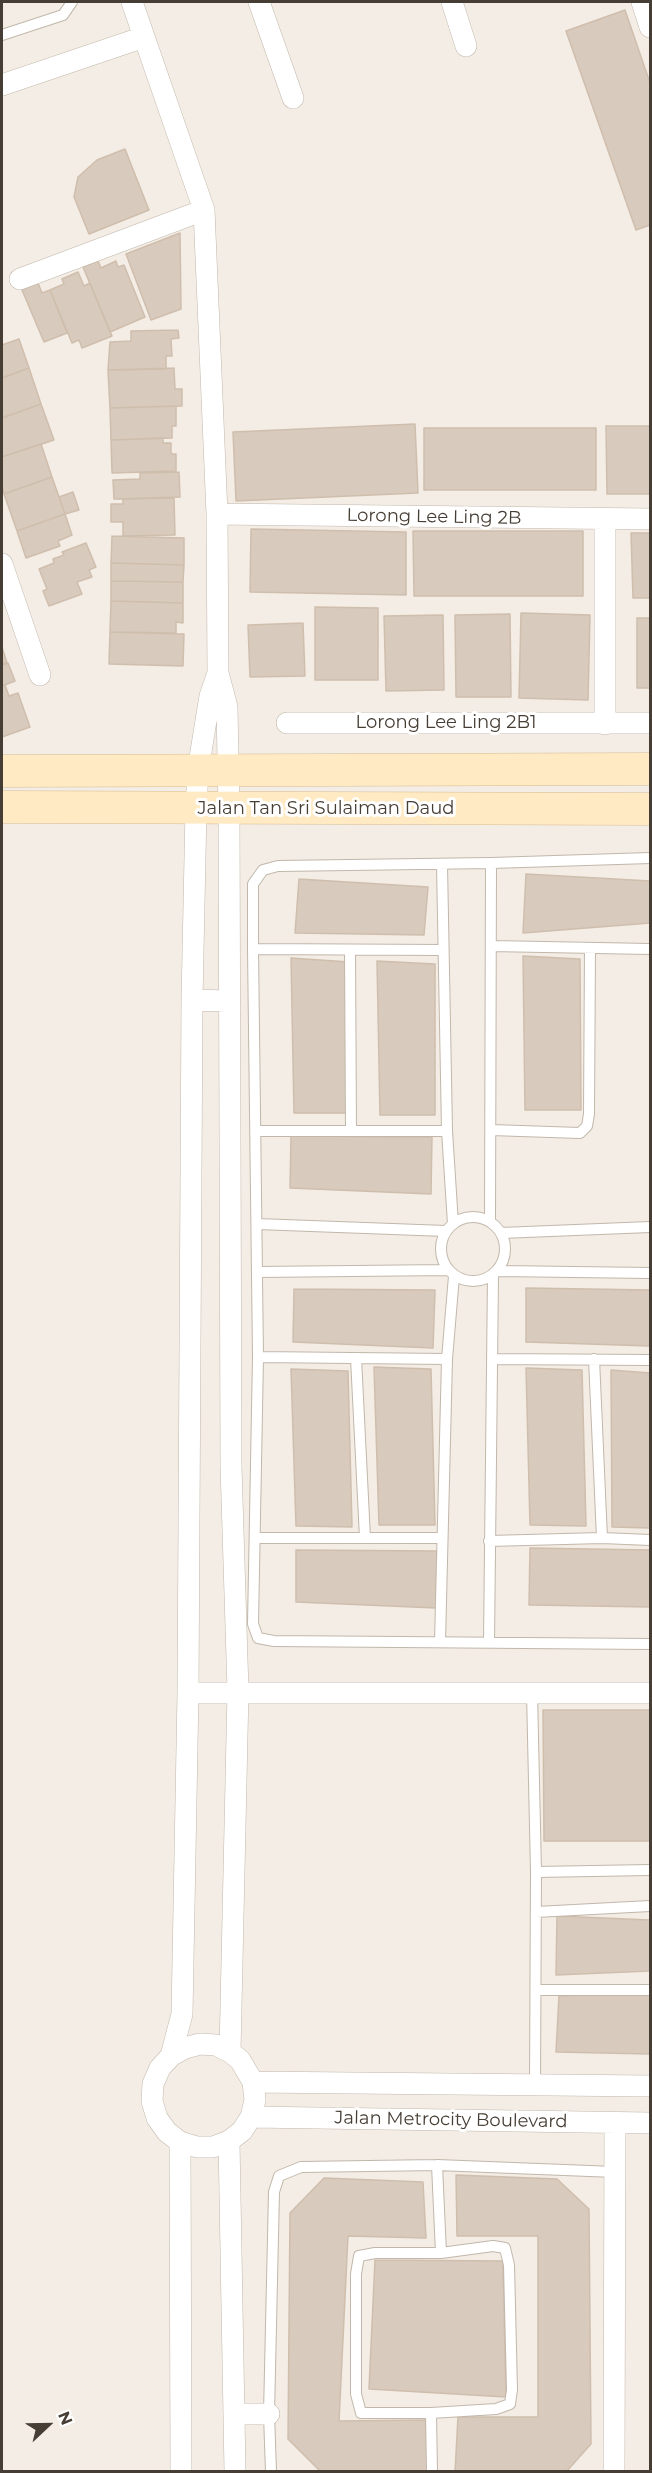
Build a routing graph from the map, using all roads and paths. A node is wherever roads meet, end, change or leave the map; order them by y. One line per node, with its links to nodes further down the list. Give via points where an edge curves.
1 (72, 2): 7 (lane, via 63,15)
2 (132, 2): 8 (street)
3 (259, 2): 11 (street)
4 (452, 2): 9 (street)
5 (642, 2): 6 (street)
6 (651, 27)
7 (2, 35)
8 (144, 38): 10 (street); 12 (street)
9 (466, 46)
10 (2, 85)
11 (292, 98)
12 (204, 210): 13 (street); 14 (street)
13 (20, 279)
14 (217, 514): 15 (street, Lorong Lee Ling 2B); 18 (street)
15 (605, 519): 16 (street, Lorong Lee Ling 2B); 22 (street)
16 (651, 519)
17 (2, 564): 19 (street)
18 (218, 673): 24 (street, via 210,696); 24 (street, via 227,707)
19 (40, 675)
20 (287, 723): 22 (street, Lorong Lee Ling 2B1)
21 (651, 723): 22 (street, Lorong Lee Ling 2B1)
22 (605, 724)
23 (651, 769): 24 (main road)
24 (213, 770): 25 (main road); 27 (street); 28 (street)
25 (2, 771)
26 (2, 807): 27 (main road, Jalan Tan Sri Sulaiman Daud)
27 (196, 809): 28 (main road, Jalan Tan Sri Sulaiman Daud); 39 (street)
28 (229, 809): 29 (main road, Jalan Tan Sri Sulaiman Daud); 40 (street)
29 (651, 809)
30 (651, 858): 31 (lane)
31 (491, 863): 32 (lane); 33 (lane)
32 (442, 864): 35 (lane, via 278,866 263,870 253,884); 38 (lane)
33 (491, 946): 34 (lane); 43 (lane)
34 (590, 948): 36 (lane); 43 (lane, via 587,1126 580,1133)
35 (253, 949): 37 (lane); 41 (lane)
36 (651, 949)
37 (351, 950): 38 (lane); 42 (lane)
38 (443, 950): 45 (lane)
39 (192, 1000): 40 (street); 73 (street)
40 (228, 1001): 41 (street)
41 (242, 1037): 44 (lane); 61 (street)
42 (351, 1130): 44 (lane); 45 (lane)
43 (491, 1130): 46 (lane)
44 (256, 1131): 47 (lane)
45 (447, 1131): 49 (lane)
46 (490, 1221): 49 (lane, via 471,1217); 50 (lane)
47 (257, 1224): 49 (lane); 51 (lane)
48 (651, 1227): 50 (lane)
49 (449, 1228): 52 (lane, via 440,1251)
50 (501, 1233): 53 (lane, via 506,1253)
51 (258, 1272): 52 (lane); 55 (lane)
52 (451, 1273): 53 (lane, via 474,1282); 57 (lane)
53 (495, 1273): 54 (lane); 58 (lane)
54 (651, 1274)
55 (258, 1357): 56 (lane); 61 (lane)
56 (356, 1358): 57 (lane); 63 (lane)
57 (447, 1359): 64 (lane)
58 (492, 1359): 59 (lane); 67 (lane)
59 (594, 1359): 60 (lane); 65 (lane)
60 (651, 1360)
61 (243, 1468): 62 (lane); 71 (street)
62 (255, 1538): 63 (lane); 68 (lane, via 253,1624 258,1638)
63 (365, 1538): 64 (lane)
64 (442, 1538): 68 (lane)
65 (602, 1538): 66 (lane); 67 (lane)
66 (651, 1540)
67 (489, 1541): 69 (lane)
68 (440, 1642): 69 (lane)
69 (489, 1642): 70 (lane)
70 (651, 1644)
71 (238, 1691): 72 (street); 73 (street); 81 (street)
72 (532, 1692): 74 (street); 76 (lane)
73 (188, 1693): 82 (street, via 182,2014)
74 (651, 1693)
75 (651, 1870): 76 (lane)
76 (536, 1872): 78 (lane)
77 (651, 1906): 78 (lane)
78 (536, 1912): 79 (lane)
79 (536, 1990): 80 (lane); 84 (lane)
80 (651, 1990)
81 (230, 2052): 82 (street, via 200,2044); 83 (street, via 240,2060)
82 (171, 2056): 90 (street, via 153,2084 152,2102 157,2118)
83 (253, 2082): 84 (street, Jalan Metrocity Boulevard); 86 (street, via 255,2100)
84 (535, 2086): 85 (street, Jalan Metrocity Boulevard)
85 (651, 2086)
86 (251, 2117): 87 (street, Jalan Metrocity Boulevard); 89 (street)
87 (615, 2123): 88 (street, Jalan Metrocity Boulevard); 92 (street)
88 (651, 2123)
89 (229, 2141): 90 (street, via 213,2147); 95 (street)
90 (180, 2142): 97 (street)
91 (437, 2165): 92 (lane); 93 (lane); 96 (lane, via 301,2167 279,2176 274,2192)
92 (615, 2172): 101 (street)
93 (441, 2253): 94 (lane, via 505,2248 509,2265 512,2390 510,2404 496,2409); 94 (lane, via 359,2256 356,2274 356,2394 361,2412)
94 (431, 2413): 100 (lane)
95 (236, 2414): 96 (street); 98 (street)
96 (269, 2414): 99 (lane)
97 (181, 2472)
98 (236, 2472)
99 (271, 2472)
100 (432, 2472)
101 (614, 2472)

